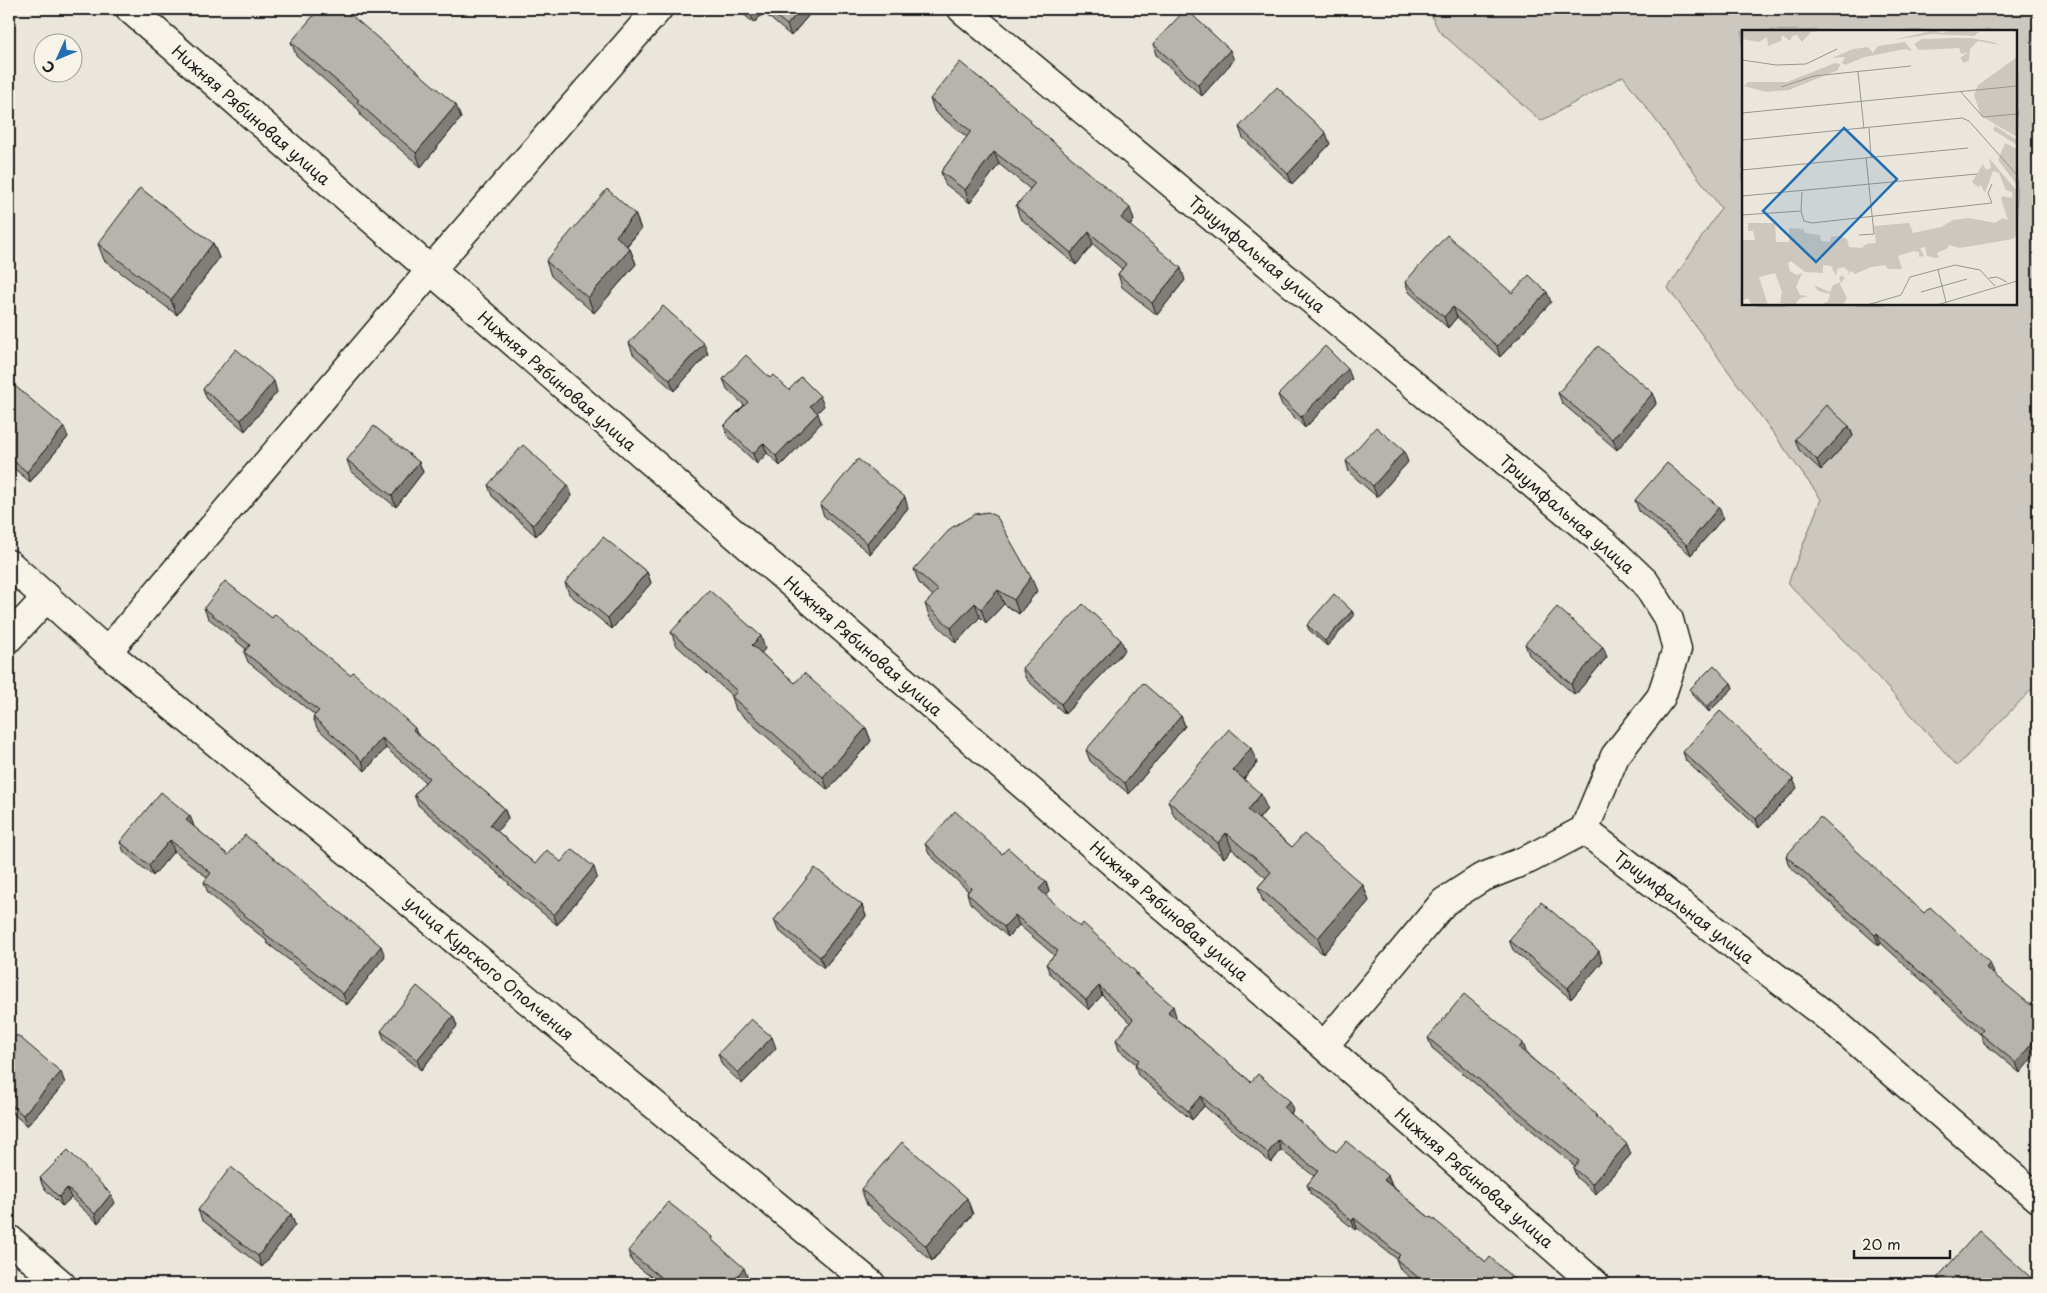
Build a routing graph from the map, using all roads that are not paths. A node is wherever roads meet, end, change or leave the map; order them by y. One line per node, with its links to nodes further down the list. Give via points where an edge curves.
1 (130, 9): 4 (street, Нижняя Рябиновая улица)
2 (658, 9): 4 (street)
3 (962, 9): 9 (street, Триумфальная улица, via 1604,543 1645,582 1669,620 1676,649 1661,697 1615,756)
4 (430, 271): 8 (street); 10 (street, Нижняя Рябиновая улица)
5 (9, 564): 6 (street, улица Курского Ополчения)
6 (47, 597): 7 (street); 8 (street, улица Курского Ополчения)
7 (9, 638)
8 (108, 652): 14 (street, улица Курского Ополчения)
9 (1584, 830): 10 (street, via 1529,859 1481,878 1444,902); 11 (street, Триумфальная улица, via 1838,1025)
10 (1324, 1046): 15 (street, Нижняя Рябиновая улица)
11 (2038, 1198)
12 (9, 1239): 13 (street)
13 (61, 1284)
14 (871, 1284)
15 (1595, 1284)

